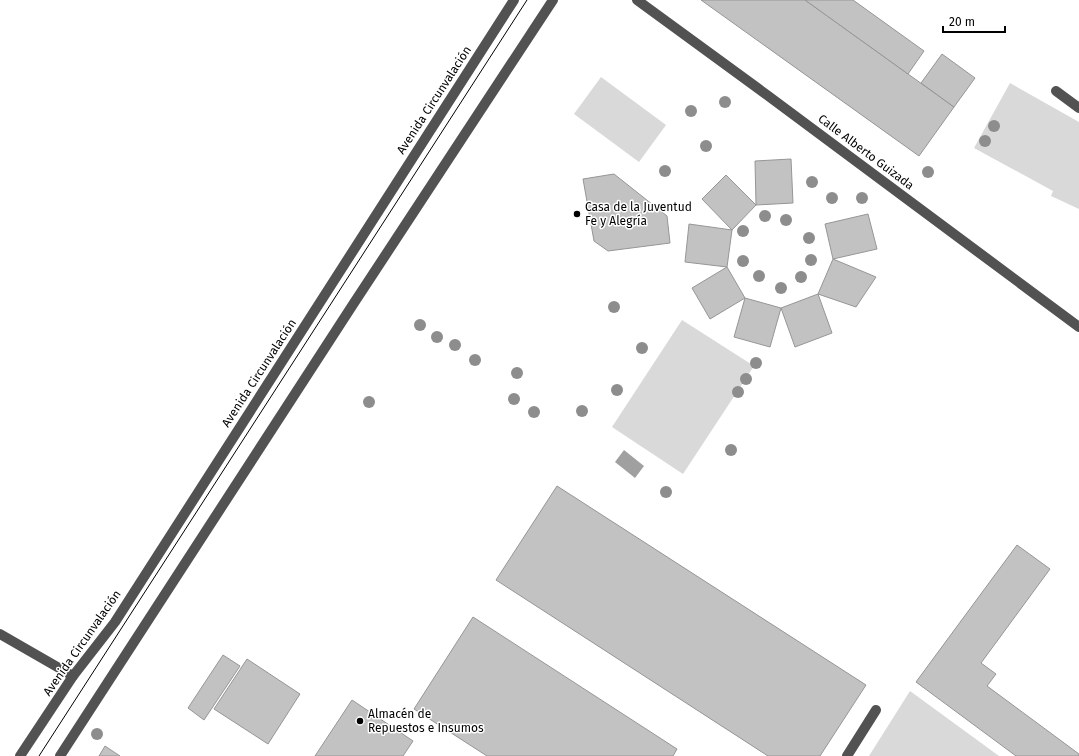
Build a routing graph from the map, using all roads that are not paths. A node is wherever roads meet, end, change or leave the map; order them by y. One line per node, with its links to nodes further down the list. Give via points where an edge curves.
1 (514, 0): 8 (street, Avenida Circunvalación, via 115,622)
2 (553, 0): 11 (street)
3 (637, 0): 6 (street, Calle Alberto Guizada)
4 (1056, 91): 5 (street)
5 (1079, 108)
6 (1079, 327)
7 (0, 634): 8 (street)
8 (73, 676): 10 (street, Avenida Circunvalación)
9 (876, 710): 12 (street)
10 (20, 756)
11 (60, 756)
12 (847, 756)

